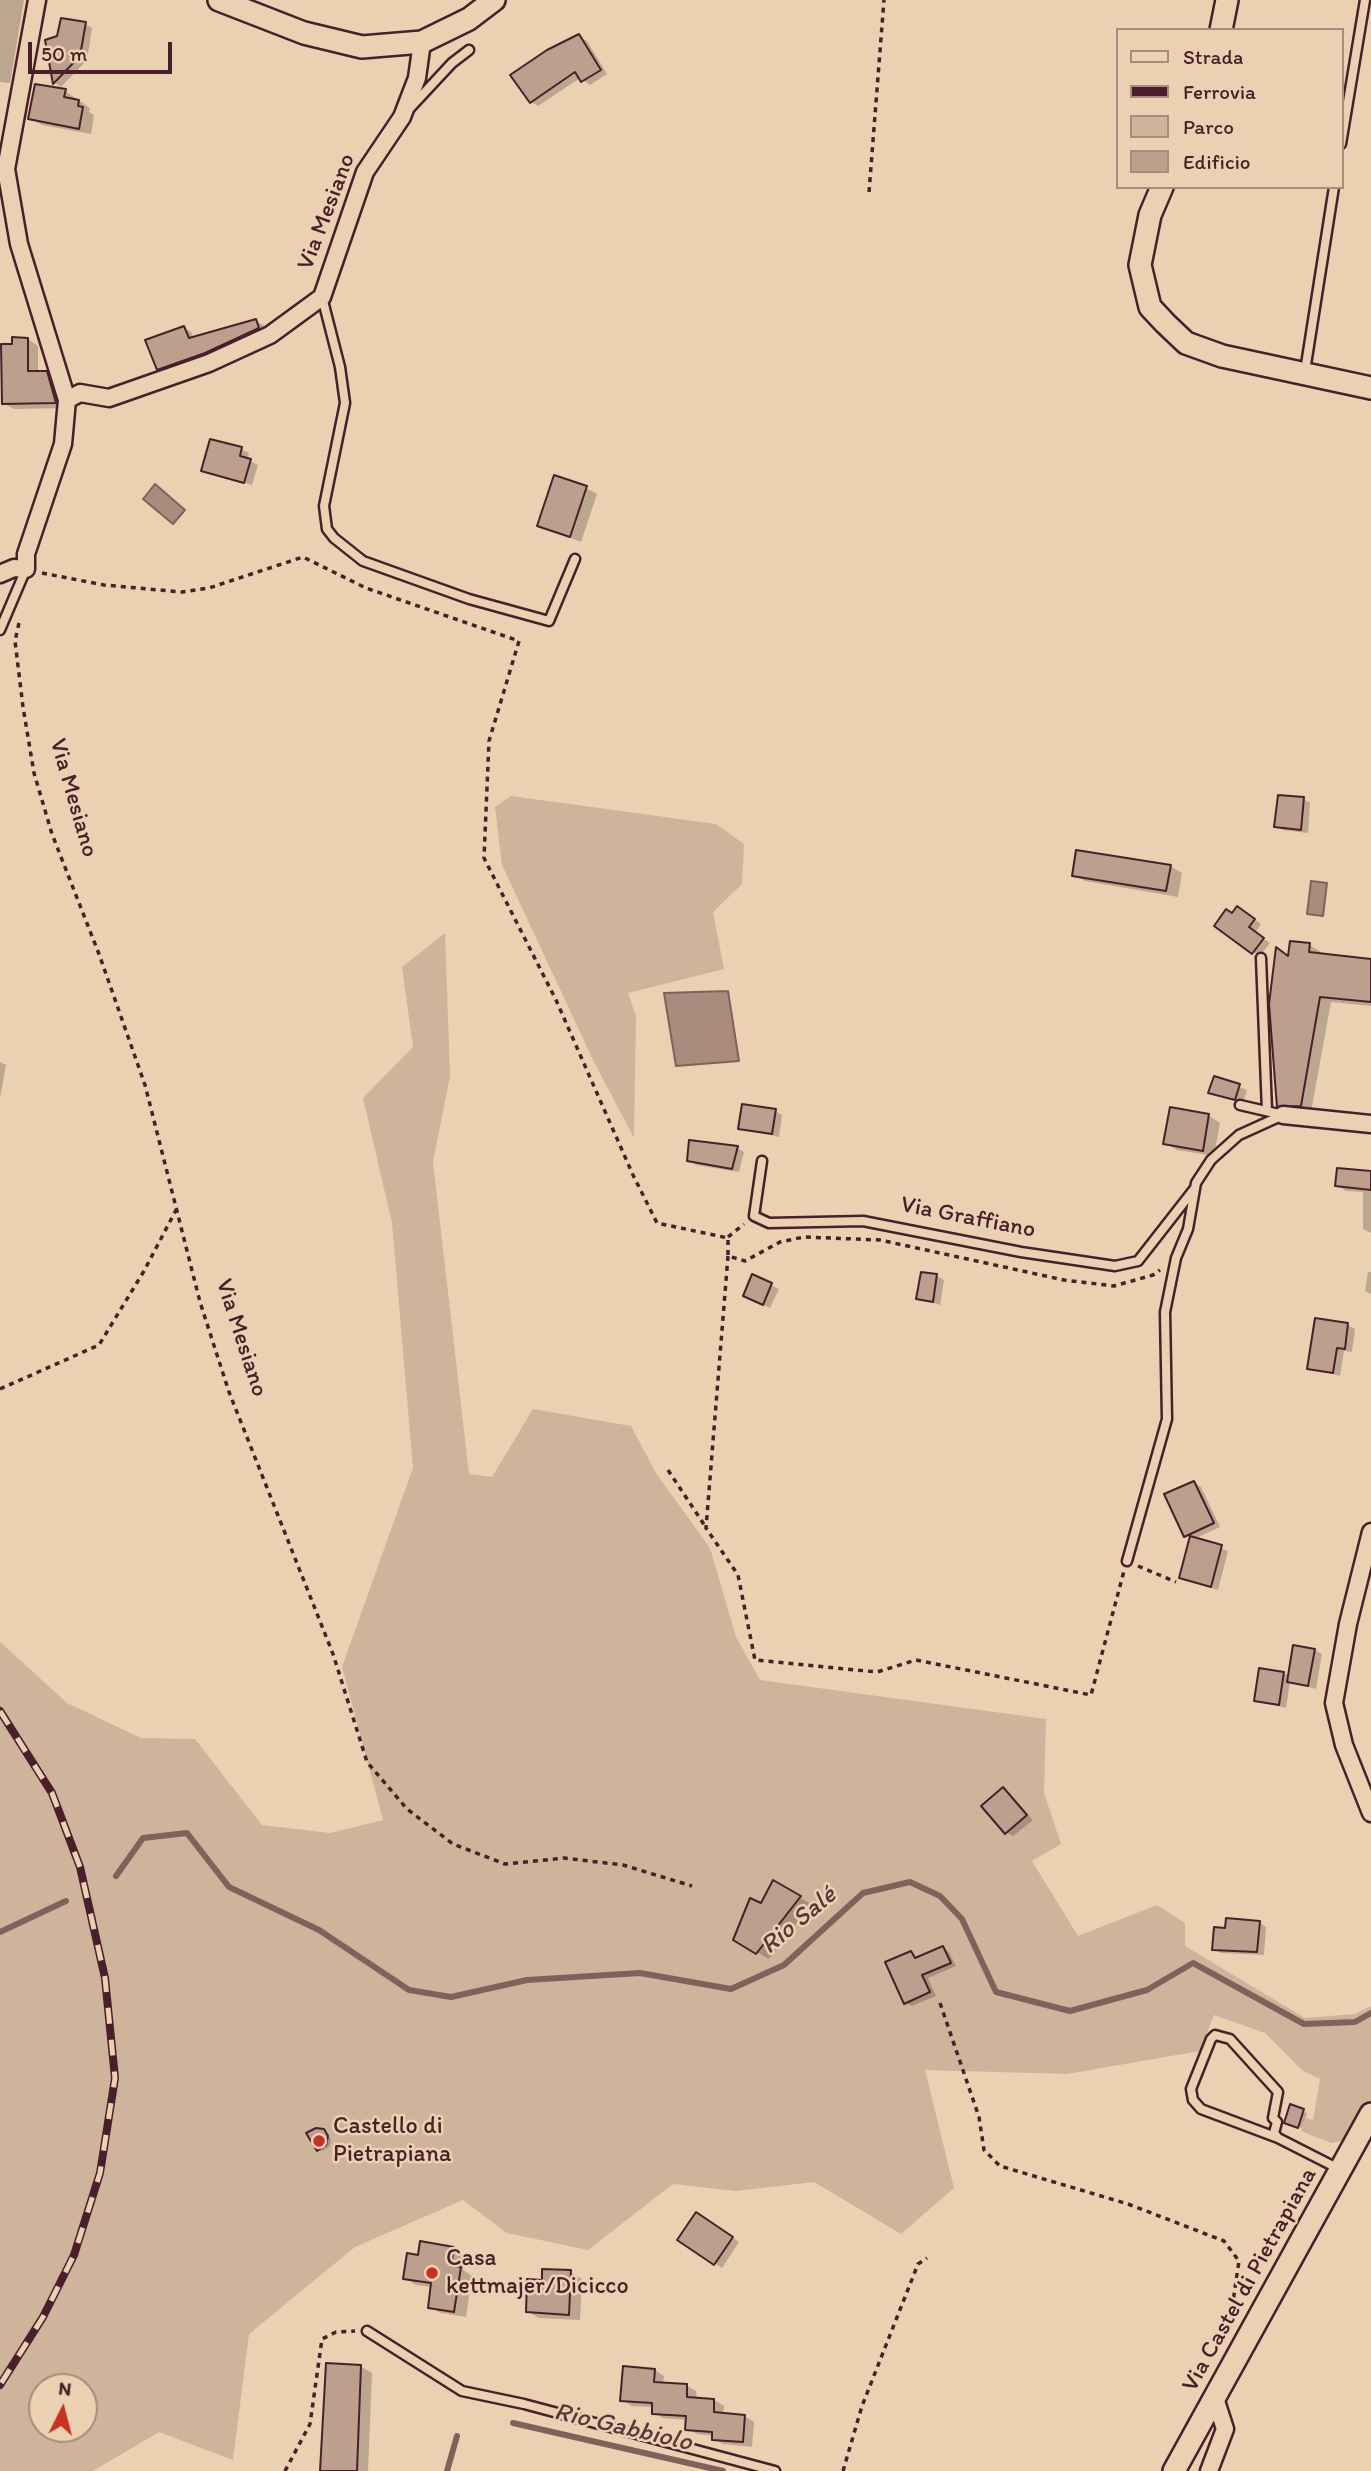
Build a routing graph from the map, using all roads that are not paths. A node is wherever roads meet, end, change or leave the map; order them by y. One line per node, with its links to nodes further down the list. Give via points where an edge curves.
1 (37, 0): 16 (street, via 6,169 19,244)
2 (219, 0): 7 (main road, via 304,33 362,47)
3 (494, 0): 7 (main road, via 469,19)
4 (1227, 0): 6 (main road)
5 (1365, 0): 10 (lane)
6 (1221, 28)
7 (422, 42): 9 (street, Via Mesiano, via 417,78)
8 (469, 50): 9 (lane)
9 (402, 117): 13 (street, Via Mesiano, via 365,172)
10 (1343, 132)
11 (1161, 189): 14 (main road, via 1150,215 1140,265 1150,307 1186,343)
12 (1334, 189): 14 (lane)
13 (322, 297): 16 (street, Via Mesiano, via 270,335 209,363 109,398 79,393); 17 (lane, via 345,403 324,506 327,529 334,538 363,561 469,599 549,621)
14 (1304, 374): 15 (main road)
15 (1371, 388)
16 (67, 400): 18 (street, via 63,444 26,554)
17 (575, 559)
18 (26, 569): 19 (street); 20 (lane)
19 (0, 574)
20 (0, 630)
21 (1261, 958): 23 (lane)
22 (1240, 1105): 23 (lane)
23 (1275, 1113): 24 (street); 26 (lane, Via Graffiano, via 1239,1135 1211,1160)
24 (1371, 1124)
25 (762, 1161): 26 (lane, Via Graffiano, via 754,1216 769,1223 863,1221 1115,1266 1138,1261)
26 (1195, 1188): 28 (lane, Via Graffiano, via 1165,1312 1167,1419)
27 (1371, 1532): 29 (street, via 1334,1703 1343,1745)
28 (1126, 1561)
29 (1371, 1812)
30 (1371, 2114): 32 (main road, Via Castel di Pietrapiana)
31 (1278, 2138): 31 (lane, via 1273,2118 1278,2092 1230,2039 1215,2035 1191,2089 1193,2100 1201,2109); 32 (lane)
32 (1340, 2170): 34 (main road, Via Castel di Pietrapiana)
33 (367, 2331): 35 (lane, via 462,2391)
34 (1215, 2398): 36 (main road, Via Castel di Pietrapiana); 37 (street, via 1225,2429)
35 (775, 2471)
36 (1174, 2471)
37 (1209, 2471)

